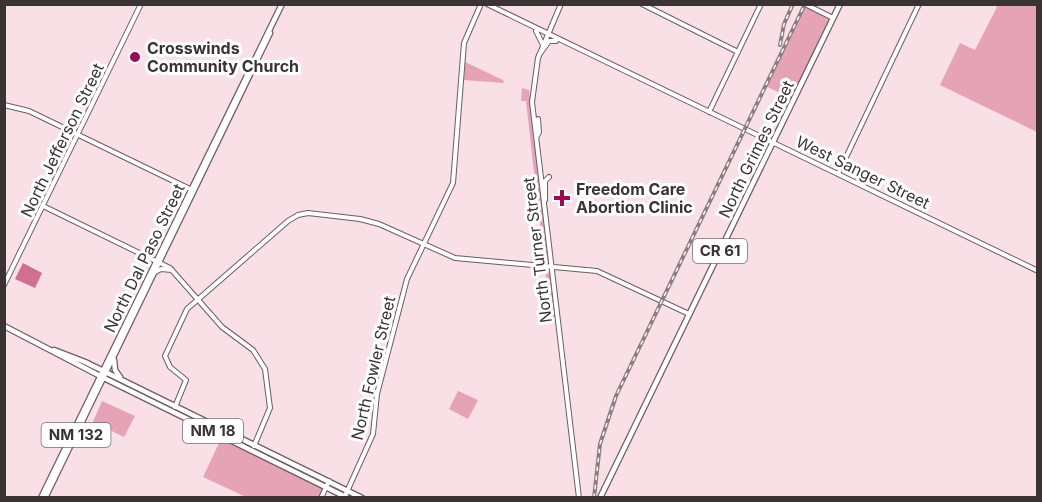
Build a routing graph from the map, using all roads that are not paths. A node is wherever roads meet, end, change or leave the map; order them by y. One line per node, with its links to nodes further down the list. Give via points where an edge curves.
1 (141, 4): 21 (street, North Jefferson Street)
2 (282, 4): 26 (main road, North Dal Paso Street)
3 (481, 4): 29 (street, North Fowler Street, via 464,43 453,183)
4 (487, 4): 12 (street)
5 (561, 4): 13 (street, North Turner Street)
6 (642, 4): 16 (street)
7 (761, 4): 16 (street)
8 (806, 4): 11 (street)
9 (840, 4): 11 (main road, North Grimes Street / CR 61)
10 (919, 4): 24 (street)
11 (833, 18): 23 (main road, North Grimes Street / CR 61)
12 (518, 20): 13 (street, West Sanger Street); 15 (street, via 537,32)
13 (547, 34): 14 (street, West Sanger Street); 15 (street, North Turner Street)
14 (564, 42): 17 (street, via 549,40); 19 (street, West Sanger Street)
15 (543, 45): 17 (street, North Turner Street)
16 (738, 52): 19 (street)
17 (539, 55): 22 (street, North Turner Street, via 532,90)
18 (4, 105): 21 (street, via 29,111)
19 (709, 112): 23 (street, West Sanger Street)
20 (538, 119): 22 (street)
21 (78, 135): 26 (street); 28 (street, North Jefferson Street)
22 (536, 136): 27 (street, North Turner Street)
23 (773, 142): 24 (street, West Sanger Street); 37 (main road, North Grimes Street / CR 61)
24 (838, 174): 33 (street, West Sanger Street)
25 (549, 177): 27 (street, via 545,181)
26 (192, 190): 30 (main road, North Dal Paso Street)
27 (544, 201): 31 (street, North Turner Street)
28 (43, 206): 30 (street); 35 (street, North Jefferson Street)
29 (423, 245): 31 (street, via 455,258); 36 (street, via 380,224 302,213); 48 (street, North Fowler Street, via 407,279 384,364 372,440)
30 (158, 261): 32 (street); 34 (main road, North Dal Paso Street); 40 (main road, North Dal Paso Street)
31 (551, 266): 37 (street, via 597,270); 53 (street, North Turner Street)
32 (172, 270): 34 (street); 36 (street)
33 (1038, 271)
34 (155, 272): 39 (main road, North Dal Paso Street)
35 (4, 285)
36 (197, 299): 44 (street, via 187,309 165,355 167,363 186,380); 46 (street, via 225,330 254,350 265,369 269,412)
37 (689, 314): 54 (main road, North Grimes Street / CR 61)
38 (4, 326): 40 (main road)
39 (114, 357): 40 (main road, North Dal Paso Street); 41 (main road, via 115,370)
40 (103, 374): 41 (main road, NM 18); 43 (main road, NM 18); 49 (main road, North Dal Paso Street / NM 132); 50 (main road, North Dal Paso Street / NM 132)
41 (124, 381): 42 (main road, NM 18)
42 (139, 388): 43 (main road); 44 (main road, NM 18)
43 (135, 393): 45 (main road, NM 18)
44 (176, 406): 45 (street); 46 (main road, NM 18)
45 (173, 412): 46 (main road, NM 18)
46 (253, 447): 47 (main road, NM 18)
47 (328, 484): 48 (main road, NM 18); 51 (street)
48 (347, 494): 52 (main road, NM 18)
49 (40, 498)
50 (45, 498)
51 (321, 498)
52 (362, 498)
53 (579, 498)
54 (600, 498)

